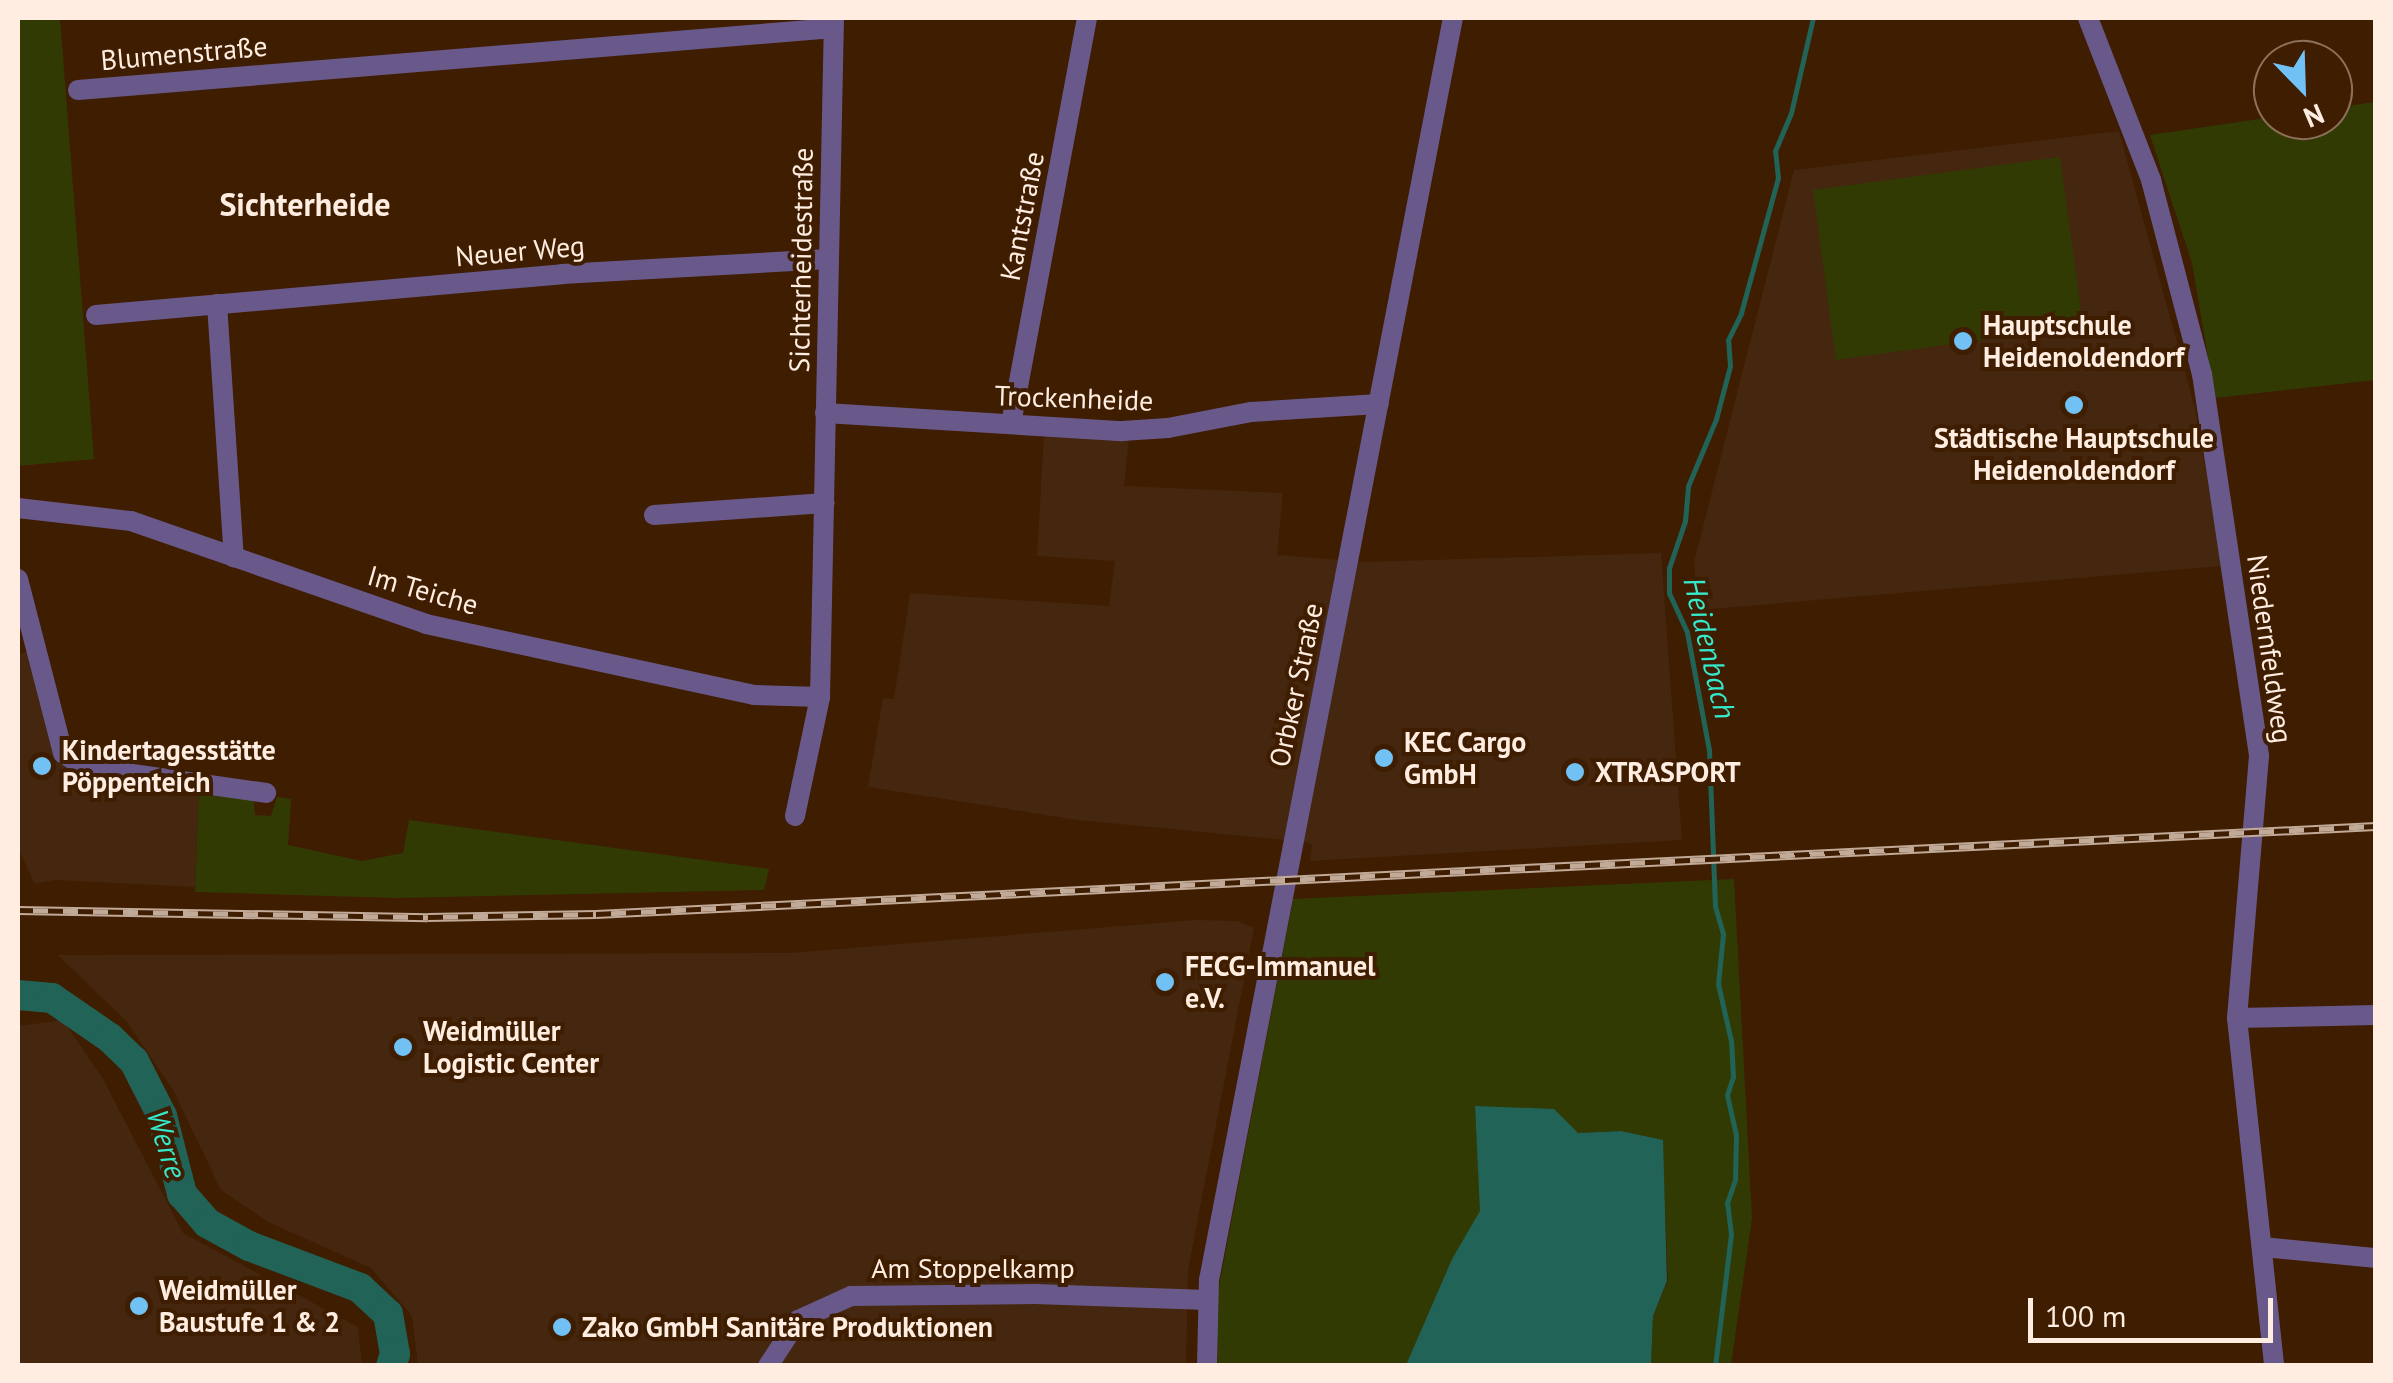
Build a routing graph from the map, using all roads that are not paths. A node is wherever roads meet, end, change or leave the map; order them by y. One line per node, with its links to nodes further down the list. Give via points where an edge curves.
1 (1087, 18): 11 (street, Kantstraße)
2 (1454, 18): 9 (street, Orbker Straße)
3 (2088, 18): 21 (street, Niedernfeldweg, via 2151,180 2204,382 2259,756)
4 (834, 22): 5 (street, Blumenstraße); 6 (street, Sichterheidestraße)
5 (78, 90)
6 (829, 259): 7 (street, Neuer Weg); 10 (street, Sichterheidestraße)
7 (216, 304): 8 (street, Neuer Weg); 15 (street)
8 (96, 315)
9 (1378, 404): 11 (street, Trockenheide, via 1251,412 1122,431); 24 (street, Orbker Straße)
10 (825, 413): 11 (street, Trockenheide); 12 (street, Sichterheidestraße)
11 (1011, 424)
12 (825, 503): 14 (street); 17 (street, Sichterheidestraße)
13 (18, 508): 15 (street, Im Teiche, via 132,521)
14 (654, 514)
15 (234, 557): 17 (street, Im Teiche, via 426,624 754,694)
16 (18, 579): 18 (street, via 63,752 84,767)
17 (820, 698): 19 (street, Sichterheidestraße)
18 (266, 792)
19 (794, 816)
20 (2376, 1015): 21 (street)
21 (2237, 1018): 22 (street, Niedernfeldweg)
22 (2263, 1247): 23 (street); 27 (street, Niedernfeldweg)
23 (2376, 1258)
24 (1208, 1300): 25 (street, Am Stoppelkamp, via 851,1296 798,1320); 26 (street, Orbker Straße)
25 (768, 1366)
26 (1206, 1366)
27 (2274, 1366)

